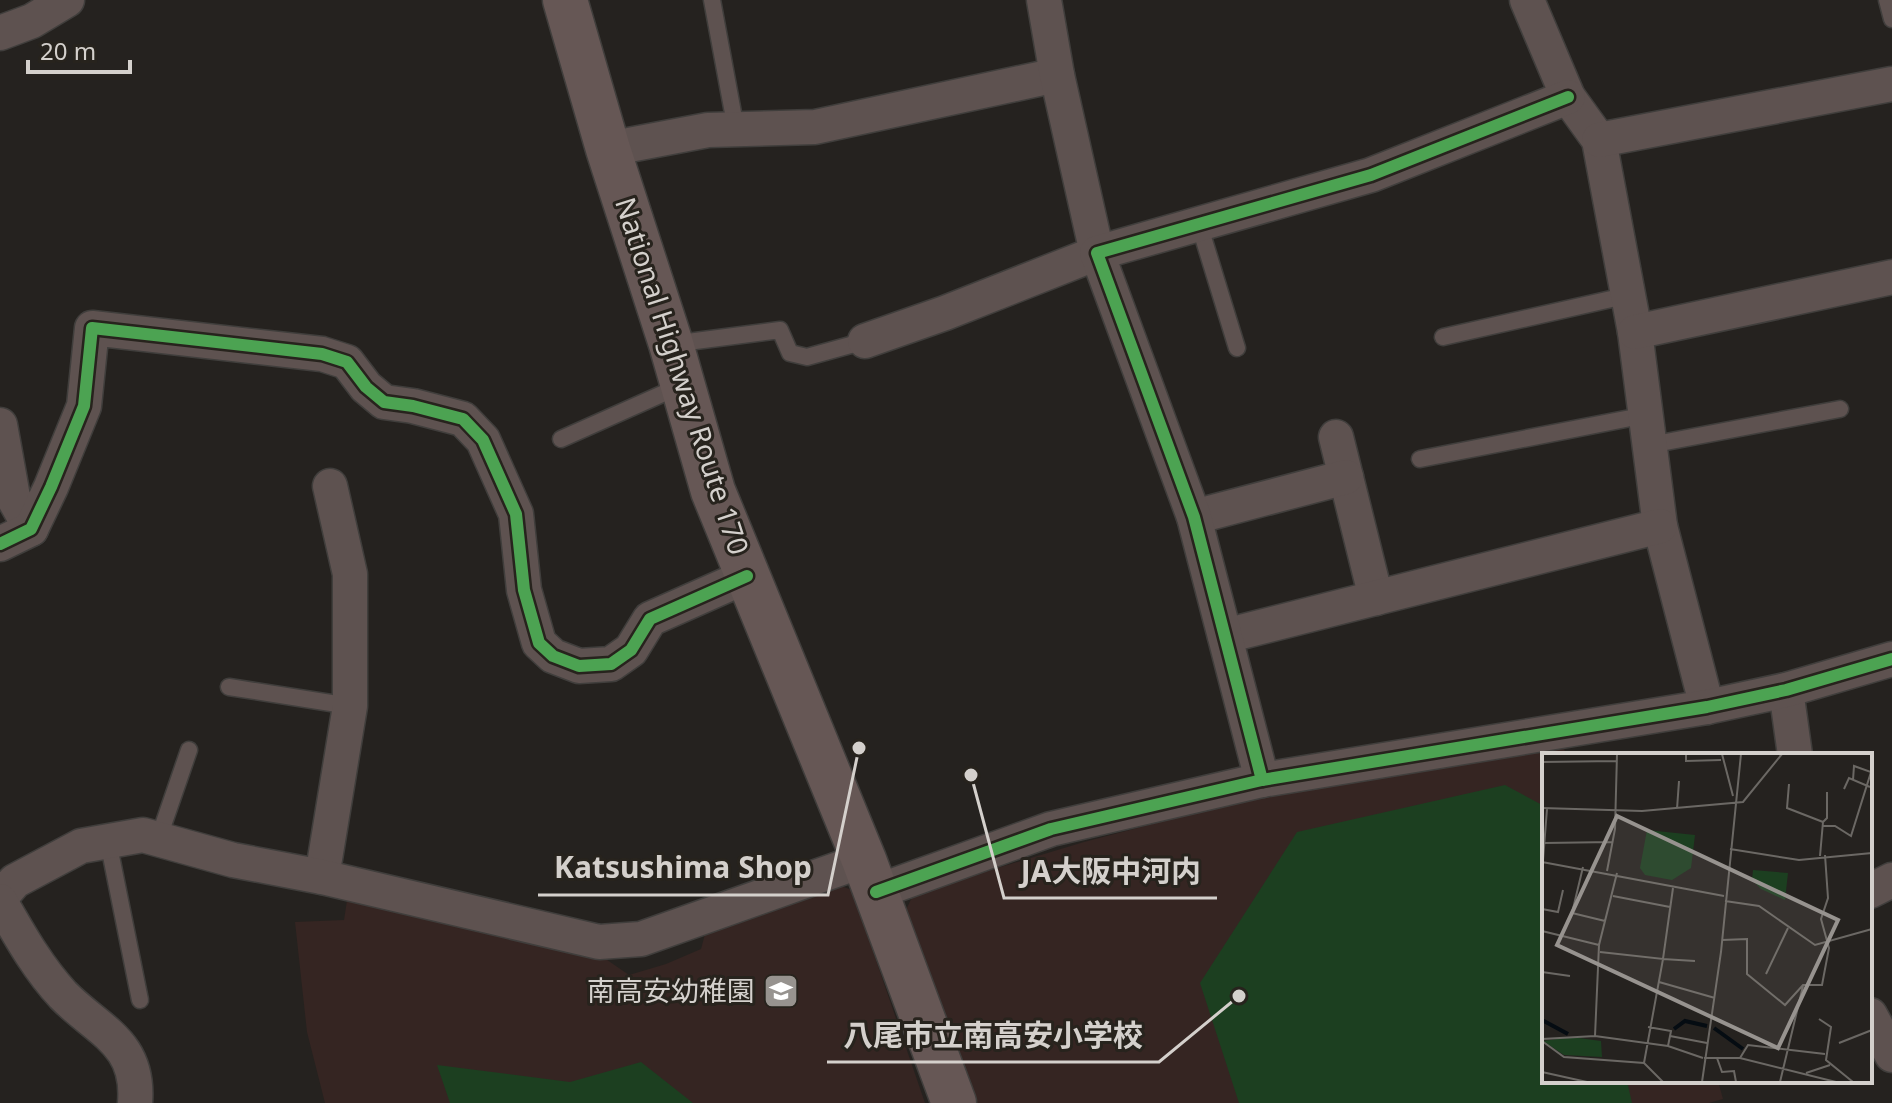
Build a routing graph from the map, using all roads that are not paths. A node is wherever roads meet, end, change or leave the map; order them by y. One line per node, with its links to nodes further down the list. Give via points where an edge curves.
1 (67, 0): 8 (street)
2 (565, 0): 14 (highway, National Highway Route 170)
3 (712, 0): 12 (lane)
4 (1044, 0): 9 (street)
5 (1527, 0): 11 (street)
6 (1887, 0): 7 (lane)
7 (1892, 19)
8 (0, 33)
9 (1057, 75): 12 (street, via 815,127); 16 (street)
10 (1892, 84): 13 (street)
11 (1568, 97): 13 (street); 15 (street, via 1371,175)
12 (736, 129): 14 (street)
13 (1599, 140): 18 (street)
14 (608, 149): 22 (highway, National Highway Route 170)
15 (1199, 224): 16 (street); 23 (lane)
16 (1097, 253): 21 (street); 33 (street)
17 (1892, 277): 19 (street)
18 (1629, 295): 19 (street); 20 (lane)
19 (1635, 332): 27 (street)
20 (1443, 337)
21 (865, 341): 22 (lane, via 807,357 790,353 780,330)
22 (671, 344): 24 (highway, National Highway Route 170)
23 (1237, 348)
24 (683, 385): 29 (lane); 37 (highway, National Highway Route 170, via 713,491)
25 (1840, 409): 27 (lane)
26 (0, 425): 35 (street, via 13,497)
27 (1648, 430): 30 (lane); 34 (street)
28 (1336, 437): 31 (street)
29 (561, 439)
30 (1420, 459)
31 (1346, 477): 33 (street); 38 (street)
32 (330, 486): 43 (street, via 350,574)
33 (1194, 517): 39 (street)
34 (1660, 526): 38 (street); 44 (street)
35 (31, 529): 36 (street); 37 (street, via 84,406 92,328 322,354 347,362 384,402 463,419 483,440 516,514 524,590 539,643 553,656 579,666 611,664 631,650 650,619)
36 (0, 544)
37 (747, 576): 50 (highway, National Highway Route 170)
38 (1376, 598): 39 (street)
39 (1225, 636): 47 (street)
40 (1892, 659): 42 (street)
41 (229, 687): 43 (lane)
42 (1786, 690): 44 (street); 46 (street)
43 (350, 706): 51 (street)
44 (1707, 707): 47 (street)
45 (189, 750): 48 (lane)
46 (1795, 753)
47 (1262, 780): 50 (street)
48 (158, 840): 49 (street, via 143,835); 51 (street)
49 (108, 841): 54 (street, via 81,846 15,881); 55 (lane)
50 (870, 876): 51 (street, via 641,939 599,942); 59 (highway, National Highway Route 170)
51 (322, 877)
52 (1892, 880): 53 (street)
53 (1872, 890)
54 (0, 900): 58 (street, via 34,959 63,995 125,1051 136,1085)
55 (140, 1000)
56 (1872, 1019): 57 (street)
57 (1892, 1055)
58 (135, 1103)
59 (954, 1103)

